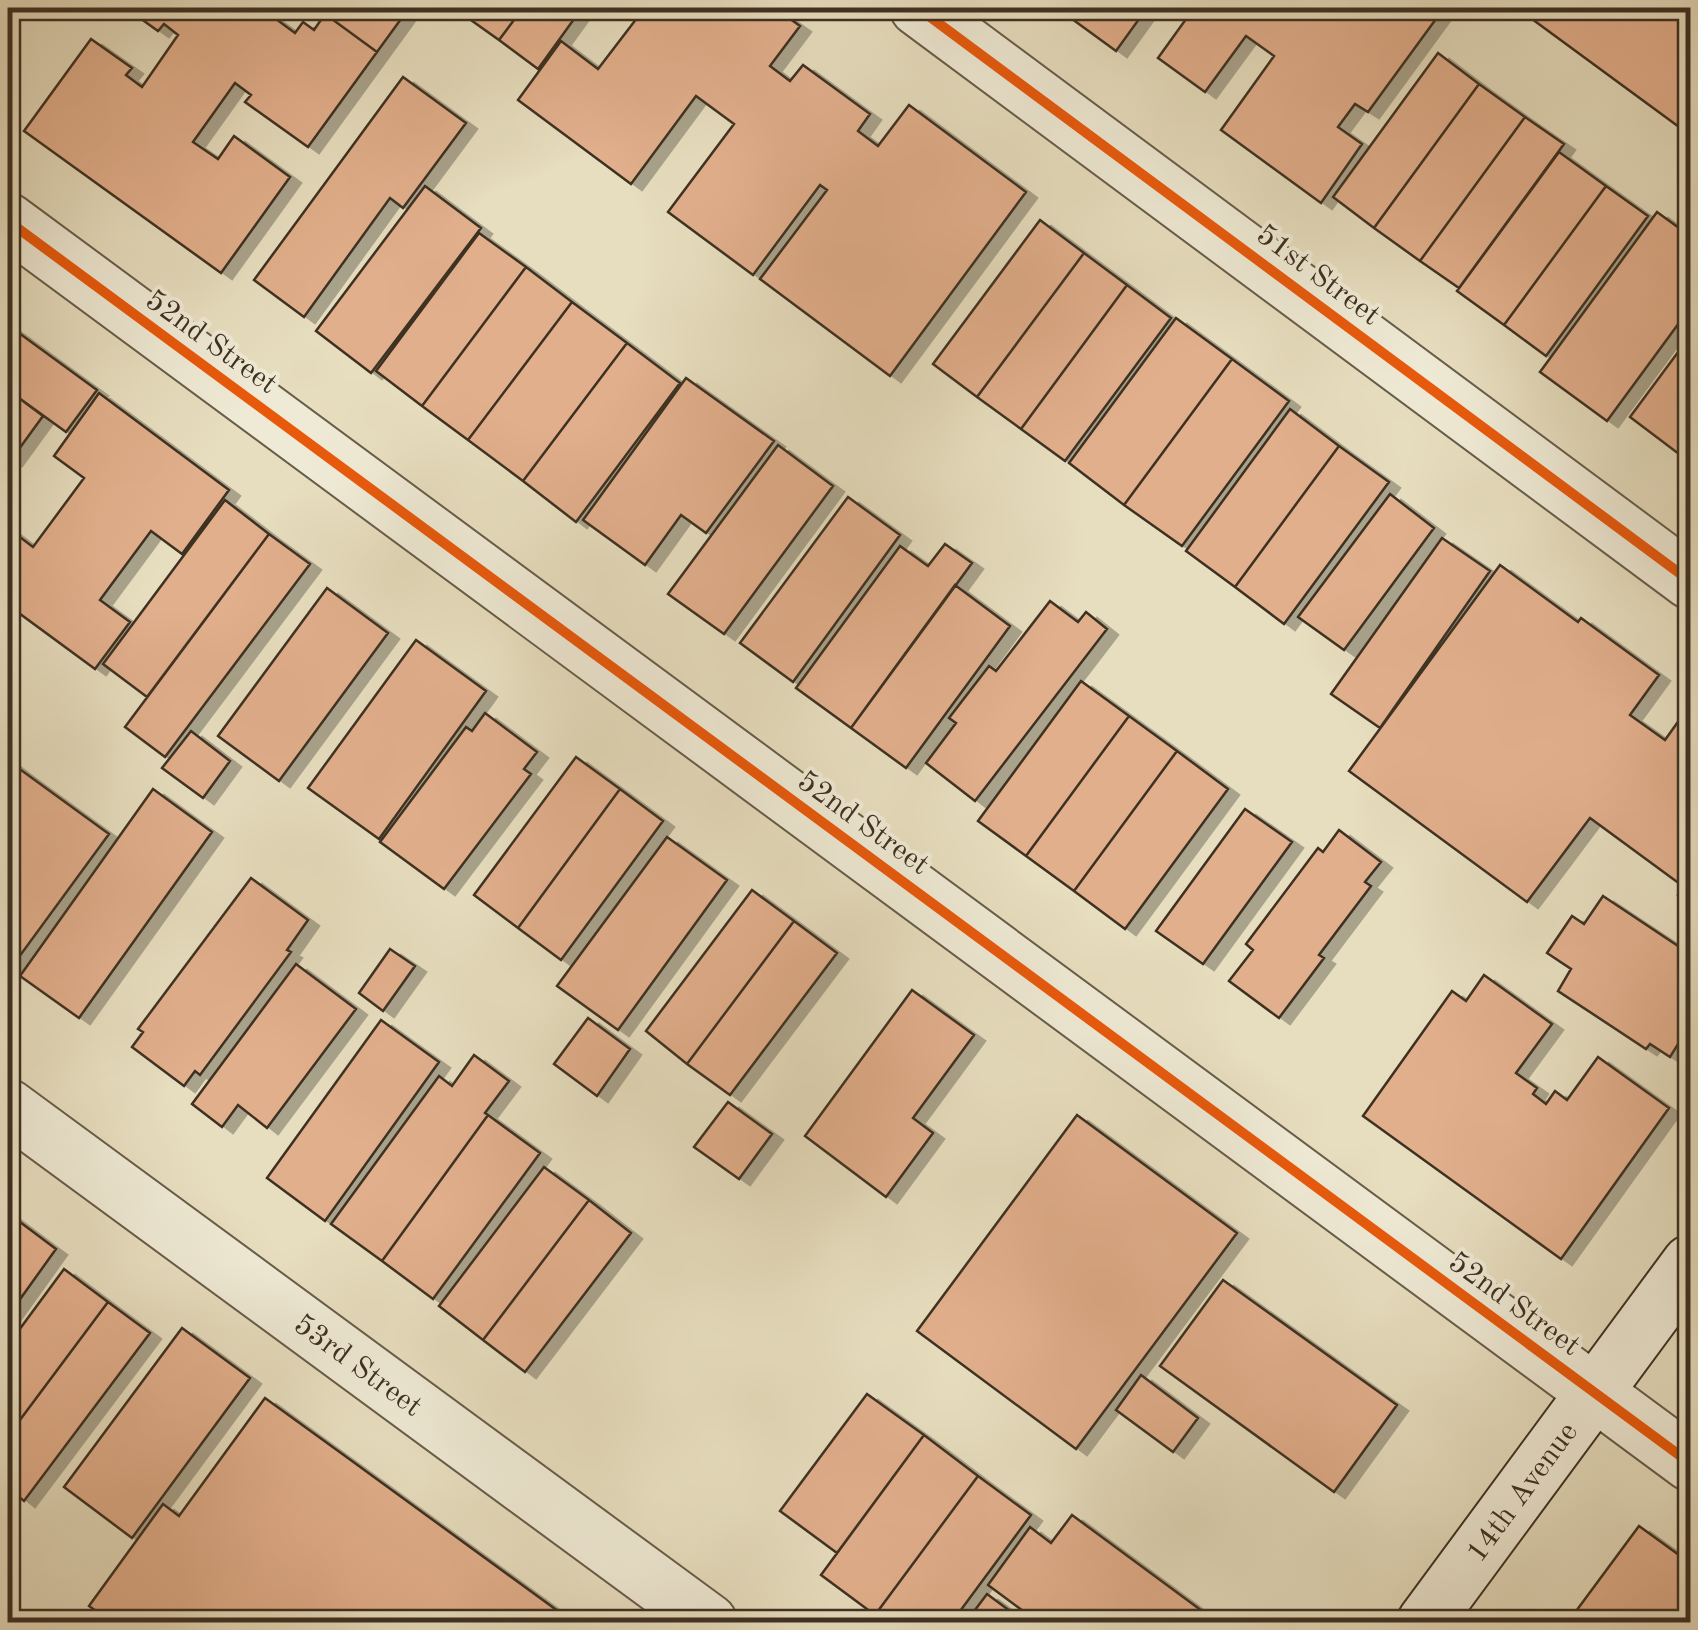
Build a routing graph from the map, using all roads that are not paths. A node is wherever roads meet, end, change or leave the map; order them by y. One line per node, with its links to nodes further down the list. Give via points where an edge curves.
1 (918, 8): 3 (street, 51st Street)
2 (8, 222): 6 (street, 52nd Street)
3 (1690, 582)
4 (8, 1106): 8 (street, 53rd Street)
5 (1690, 1263): 6 (street, 14th Avenue)
6 (1594, 1393): 7 (street, 52nd Street); 9 (street, 14th Avenue)
7 (1690, 1463)
8 (709, 1622)
9 (1425, 1622)

